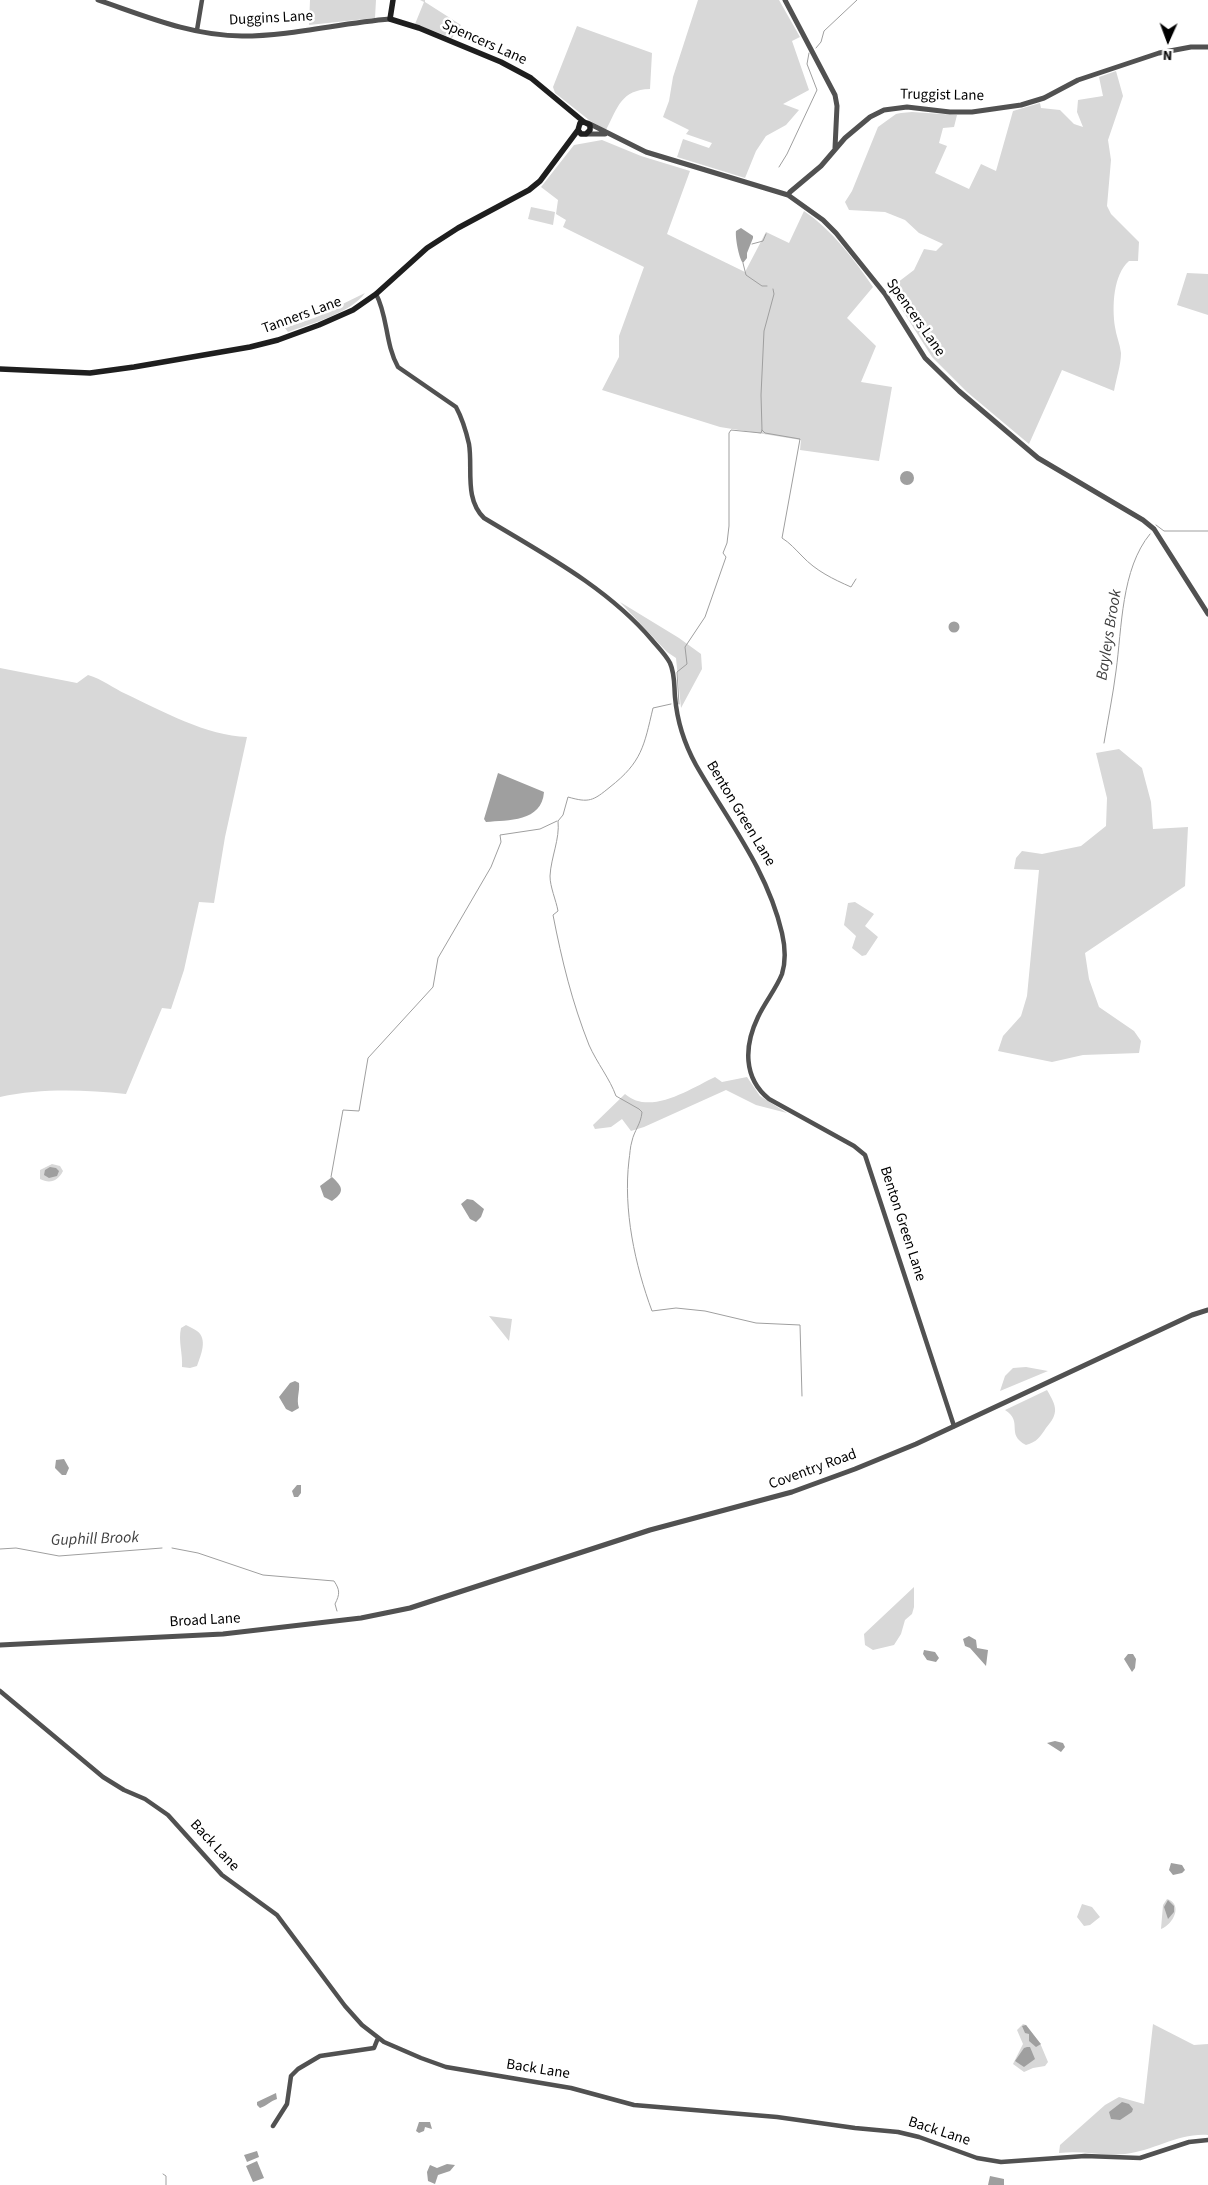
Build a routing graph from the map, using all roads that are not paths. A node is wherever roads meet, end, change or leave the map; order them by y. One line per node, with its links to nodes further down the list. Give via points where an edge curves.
1 (98, 0): 6 (street, Duggins Lane, via 152,19)
2 (202, 0): 6 (street)
3 (393, 0): 5 (main road)
4 (785, 0): 10 (street, via 835,95)
5 (390, 19): 6 (street, Duggins Lane, via 242,36); 8 (main road, Spencers Lane, via 419,28 531,78)
6 (197, 30)
7 (1208, 47): 13 (street, Truggist Lane, via 1178,48 1143,58 1078,80 1044,98 1021,105 972,112 896,107 870,117)
8 (586, 123): 9 (main road, via 578,125); 11 (main road, via 590,130); 12 (street, Spencers Lane)
9 (578, 130): 11 (main road); 16 (main road, Tanners Lane, via 540,181 529,190 428,248)
10 (837, 132): 13 (street); 14 (street)
11 (587, 134): 12 (street, Spencers Lane)
12 (608, 135): 15 (street, Spencers Lane, via 646,152)
13 (845, 138): 14 (street, Truggist Lane)
14 (835, 149): 15 (street, Truggist Lane)
15 (788, 195): 18 (street, Spencers Lane, via 836,233 885,294 925,358 959,391 1038,458 1144,520 1154,530)
16 (376, 294): 17 (main road, Tanners Lane, via 353,310 320,325 250,347 97,372); 20 (street, Benton Green Lane, via 381,303 392,357 398,367 456,407 460,415 469,444 472,497 478,512 620,607 643,629 670,663 678,719 690,754 755,860 782,934 784,960 781,976 758,1018 751,1039 748,1058 753,1081 769,1099 865,1155)
17 (0, 369)
18 (1208, 614)
19 (1208, 1310): 20 (street, Coventry Road)
20 (954, 1426): 21 (street, Coventry Road, via 792,1492 650,1530)
21 (409, 1609): 22 (street, Broad Lane, via 224,1634)
22 (0, 1645)
23 (0, 1691): 24 (street, Back Lane, via 103,1777 165,1812 222,1875 272,1910 348,2010)
24 (378, 2038): 25 (street, via 374,2048 320,2056 298,2069 291,2076 286,2104); 26 (street, Back Lane, via 446,2067 571,2088 627,2104 898,2132 994,2161 1085,2156 1140,2158 1188,2142)
25 (273, 2126)
26 (1208, 2140)

